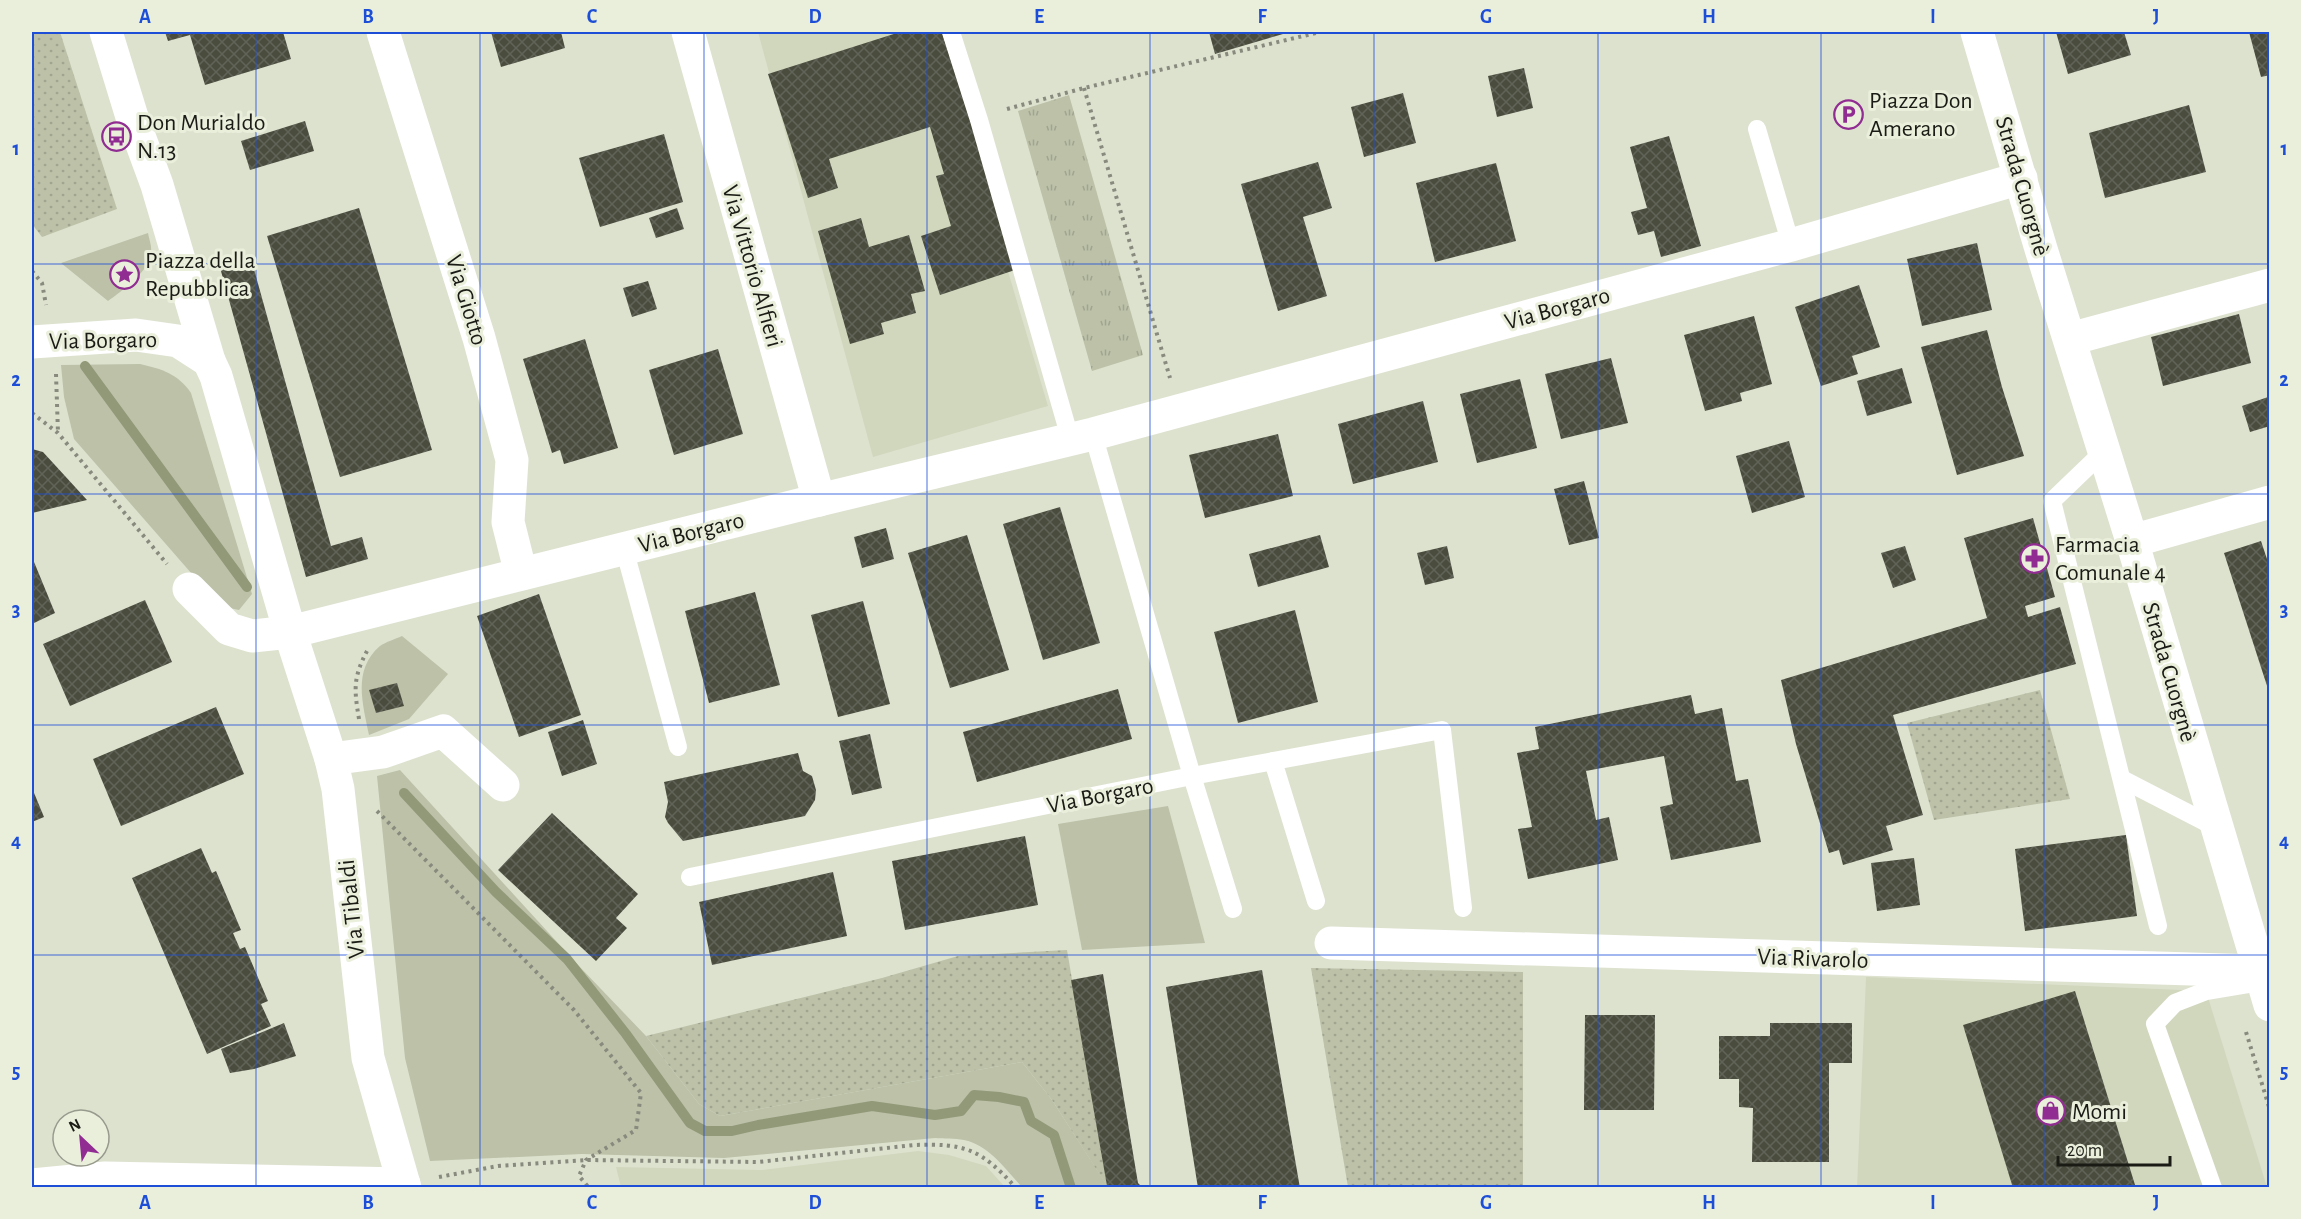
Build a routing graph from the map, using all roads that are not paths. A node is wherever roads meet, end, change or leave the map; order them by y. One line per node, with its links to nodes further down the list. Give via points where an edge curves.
1 (106, 32): 12 (street)
2 (383, 32): 19 (street, Via Giotto, via 512,460 508,522)
3 (688, 32): 15 (street, Via Vittorio Alfieri)
4 (951, 32): 13 (lane)
5 (1977, 32): 7 (street, Strada Cuorgnè)
6 (1757, 129): 8 (lane)
7 (2021, 178): 8 (street, Via Borgaro); 10 (street, Strada Cuorgnè)
8 (1791, 245): 13 (street, Via Borgaro)
9 (2270, 285): 10 (street)
10 (2070, 339): 14 (street, Strada Cuorgnè)
11 (32, 342): 12 (street, Via Borgaro, via 136,335 178,341)
12 (209, 361): 21 (street)
13 (1081, 436): 15 (street, Via Borgaro); 25 (lane)
14 (2103, 452): 17 (street, Strada Cuorgnè); 26 (lane, via 2052,501)
15 (819, 500): 18 (street, Via Borgaro)
16 (2270, 502): 17 (street)
17 (2132, 541): 28 (street, Strada Cuorgnè)
18 (624, 548): 19 (street, Via Borgaro); 22 (lane)
19 (521, 574): 21 (street, Via Borgaro)
20 (189, 590): 21 (street, Via Borgaro, via 229,629 252,636)
21 (290, 632): 23 (street, Via Tibaldi)
22 (678, 747)
23 (331, 759): 27 (street, via 383,752 443,731); 37 (street, Via Tibaldi, via 338,789 368,1058)
24 (1273, 761): 25 (lane, Via Borgaro); 30 (lane); 31 (lane, Via Borgaro, via 1442,730)
25 (1192, 776): 29 (lane, Via Borgaro); 32 (lane)
26 (2122, 779): 28 (lane); 33 (lane)
27 (503, 785)
28 (2215, 827): 35 (street, Strada Cuorgnè)
29 (690, 877)
30 (1316, 901)
31 (1463, 908)
32 (1233, 909)
33 (2158, 926)
34 (1331, 943): 35 (street, Via Rivarolo)
35 (2265, 981): 38 (lane, via 2206,991 2175,1004 2156,1024)
36 (32, 1185): 37 (street, via 105,1178)
37 (404, 1186)
38 (2212, 1188)

